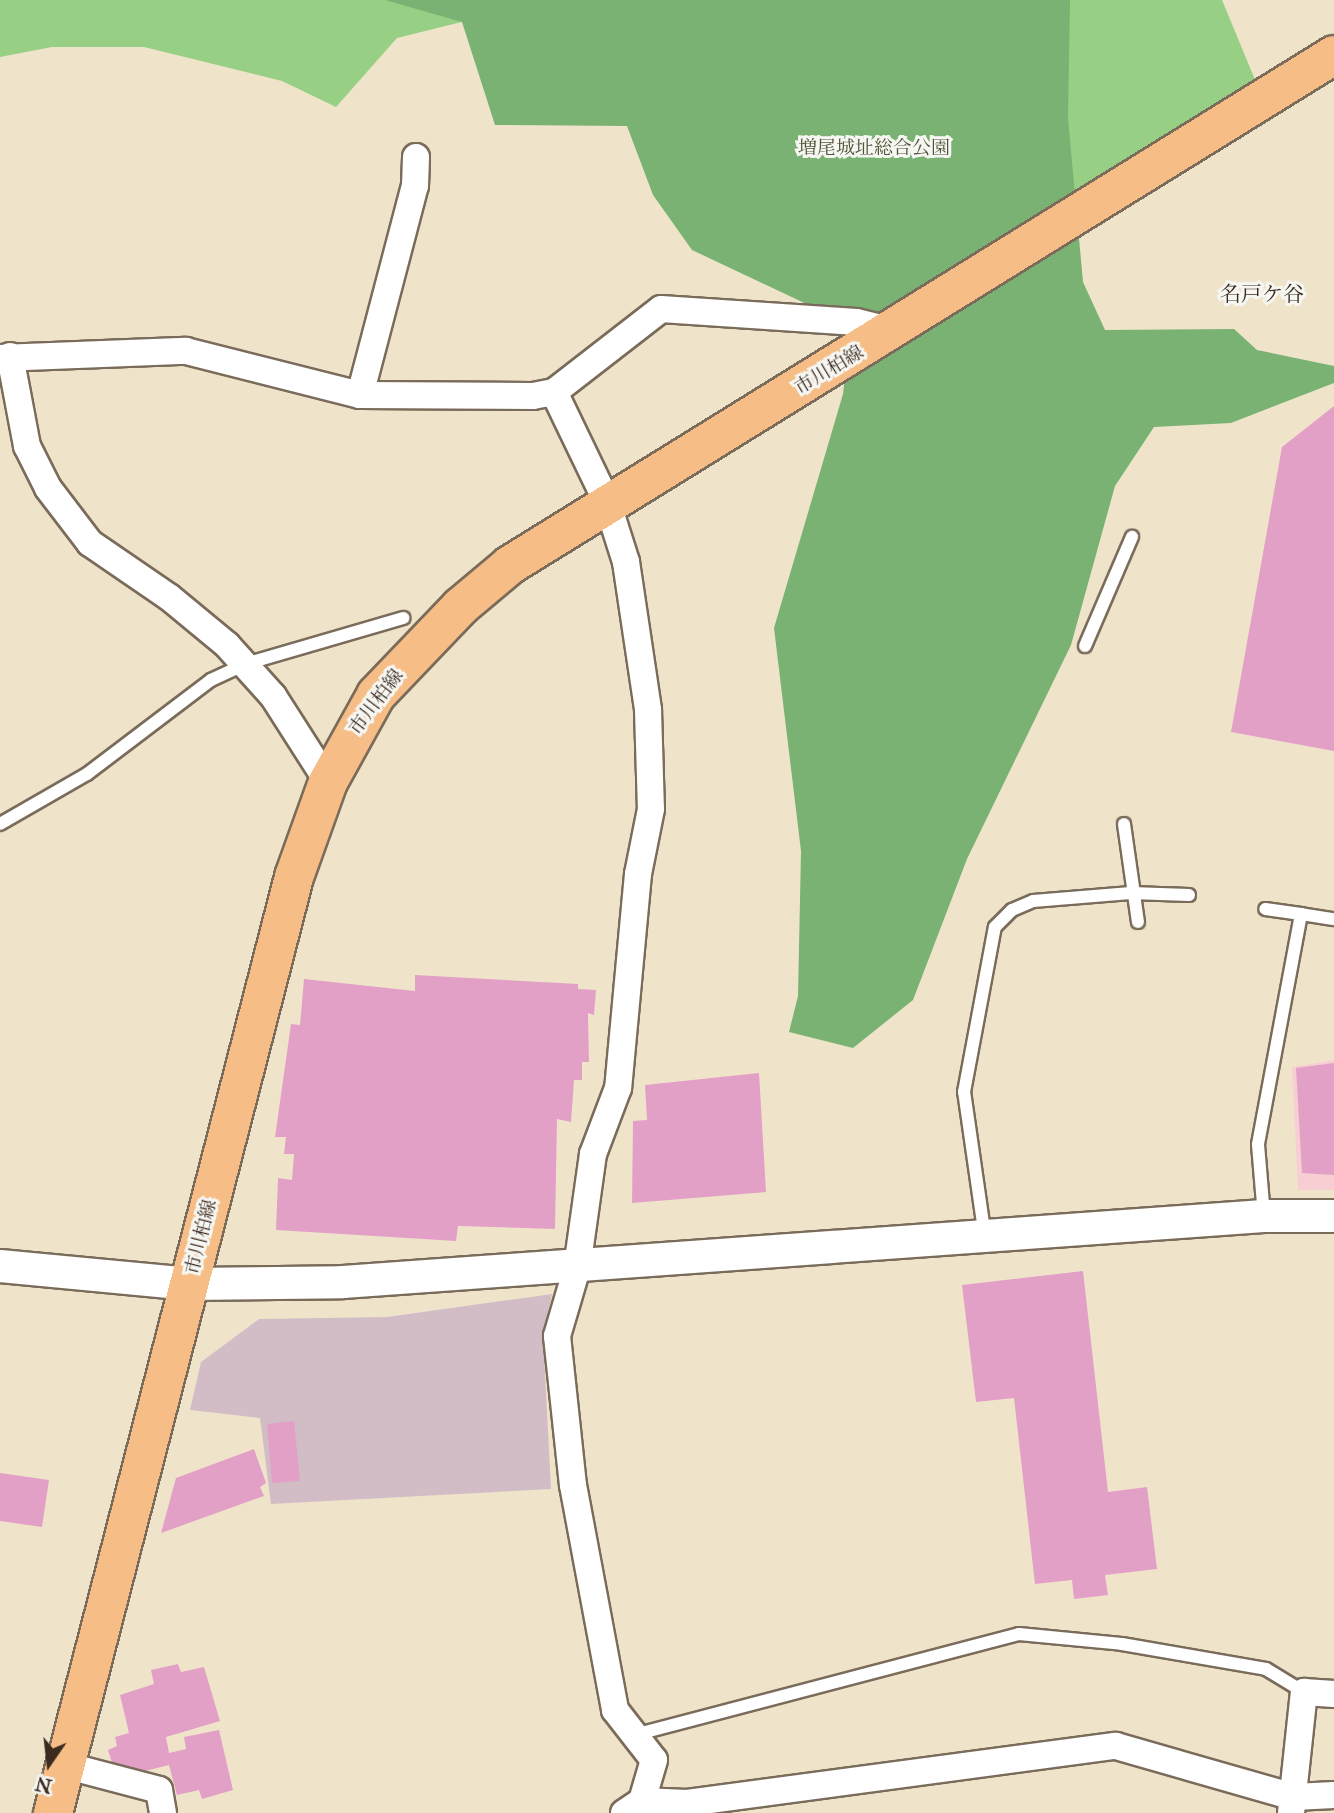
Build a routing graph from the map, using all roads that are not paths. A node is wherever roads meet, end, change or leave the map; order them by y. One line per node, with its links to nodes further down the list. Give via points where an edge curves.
1 (1334, 55): 3 (main road, 市川柏線)
2 (416, 157): 6 (street, via 415,186)
3 (892, 331): 5 (street, via 857,322 661,309); 7 (main road, 市川柏線)
4 (5, 357): 6 (street, via 186,351); 11 (street, via 27,446 90,543 169,597)
5 (554, 392): 6 (street, via 533,396); 7 (street)
6 (359, 395)
7 (607, 502): 12 (main road, 市川柏線, via 510,565 414,652 376,695); 25 (street, via 626,562 638,636 648,710 651,808 638,874 618,1088 593,1154)
8 (1132, 537): 10 (lane)
9 (403, 618): 11 (lane)
10 (1085, 646)
11 (245, 664): 12 (street, via 273,696); 13 (lane, via 211,680 87,774)
12 (328, 782): 26 (main road, 市川柏線, via 294,877)
13 (0, 824)
14 (1124, 824): 15 (lane)
15 (1131, 893): 16 (lane); 20 (lane); 23 (lane, via 1033,901 1012,910 995,927 964,1092)
16 (1189, 895)
17 (1265, 909): 18 (lane)
18 (1301, 914): 19 (lane); 21 (lane, via 1258,1144)
19 (1334, 919)
20 (1138, 922)
21 (1264, 1216): 22 (street); 23 (street)
22 (1334, 1216)
23 (986, 1237): 25 (street)
24 (0, 1266): 26 (street)
25 (577, 1268): 26 (street, via 343,1282); 29 (street, via 557,1336 573,1485 615,1710)
26 (190, 1284): 30 (main road, 市川柏線)
27 (1304, 1692): 28 (street); 29 (lane, via 1265,1669 1122,1644 1019,1634); 32 (street)
28 (1334, 1695)
29 (634, 1735): 33 (street, via 654,1760)
30 (64, 1765): 34 (main road, 市川柏線); 35 (street, via 159,1790)
31 (1334, 1795): 32 (street)
32 (1293, 1805): 33 (street, via 1116,1746)
33 (633, 1807)
34 (53, 1813)
35 (163, 1813)

